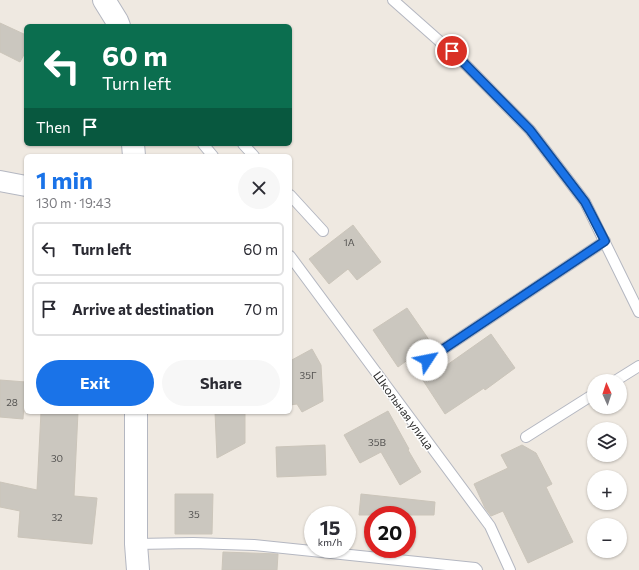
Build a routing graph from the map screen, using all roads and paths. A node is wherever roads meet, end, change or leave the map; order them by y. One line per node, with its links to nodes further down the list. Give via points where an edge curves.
1 (104, 0): 3 (street)
2 (393, 0): 12 (lane, via 463,62 530,130 585,202)
3 (118, 24)
4 (205, 146): 6 (lane)
5 (245, 146): 7 (lane)
6 (211, 154)
7 (252, 154)
8 (0, 181): 9 (street)
9 (24, 186)
10 (292, 197): 11 (lane)
11 (323, 231)
12 (605, 241): 14 (lane); 15 (lane)
13 (292, 259): 24 (lane, Школьная улица, via 490,526)
14 (639, 312)
15 (427, 360)
16 (639, 366): 17 (lane)
17 (626, 374)
18 (587, 398): 20 (lane)
19 (136, 414): 21 (street)
20 (526, 437)
21 (136, 544): 22 (street); 23 (lane, via 254,545)
22 (138, 570)
23 (477, 570)
24 (510, 570)

